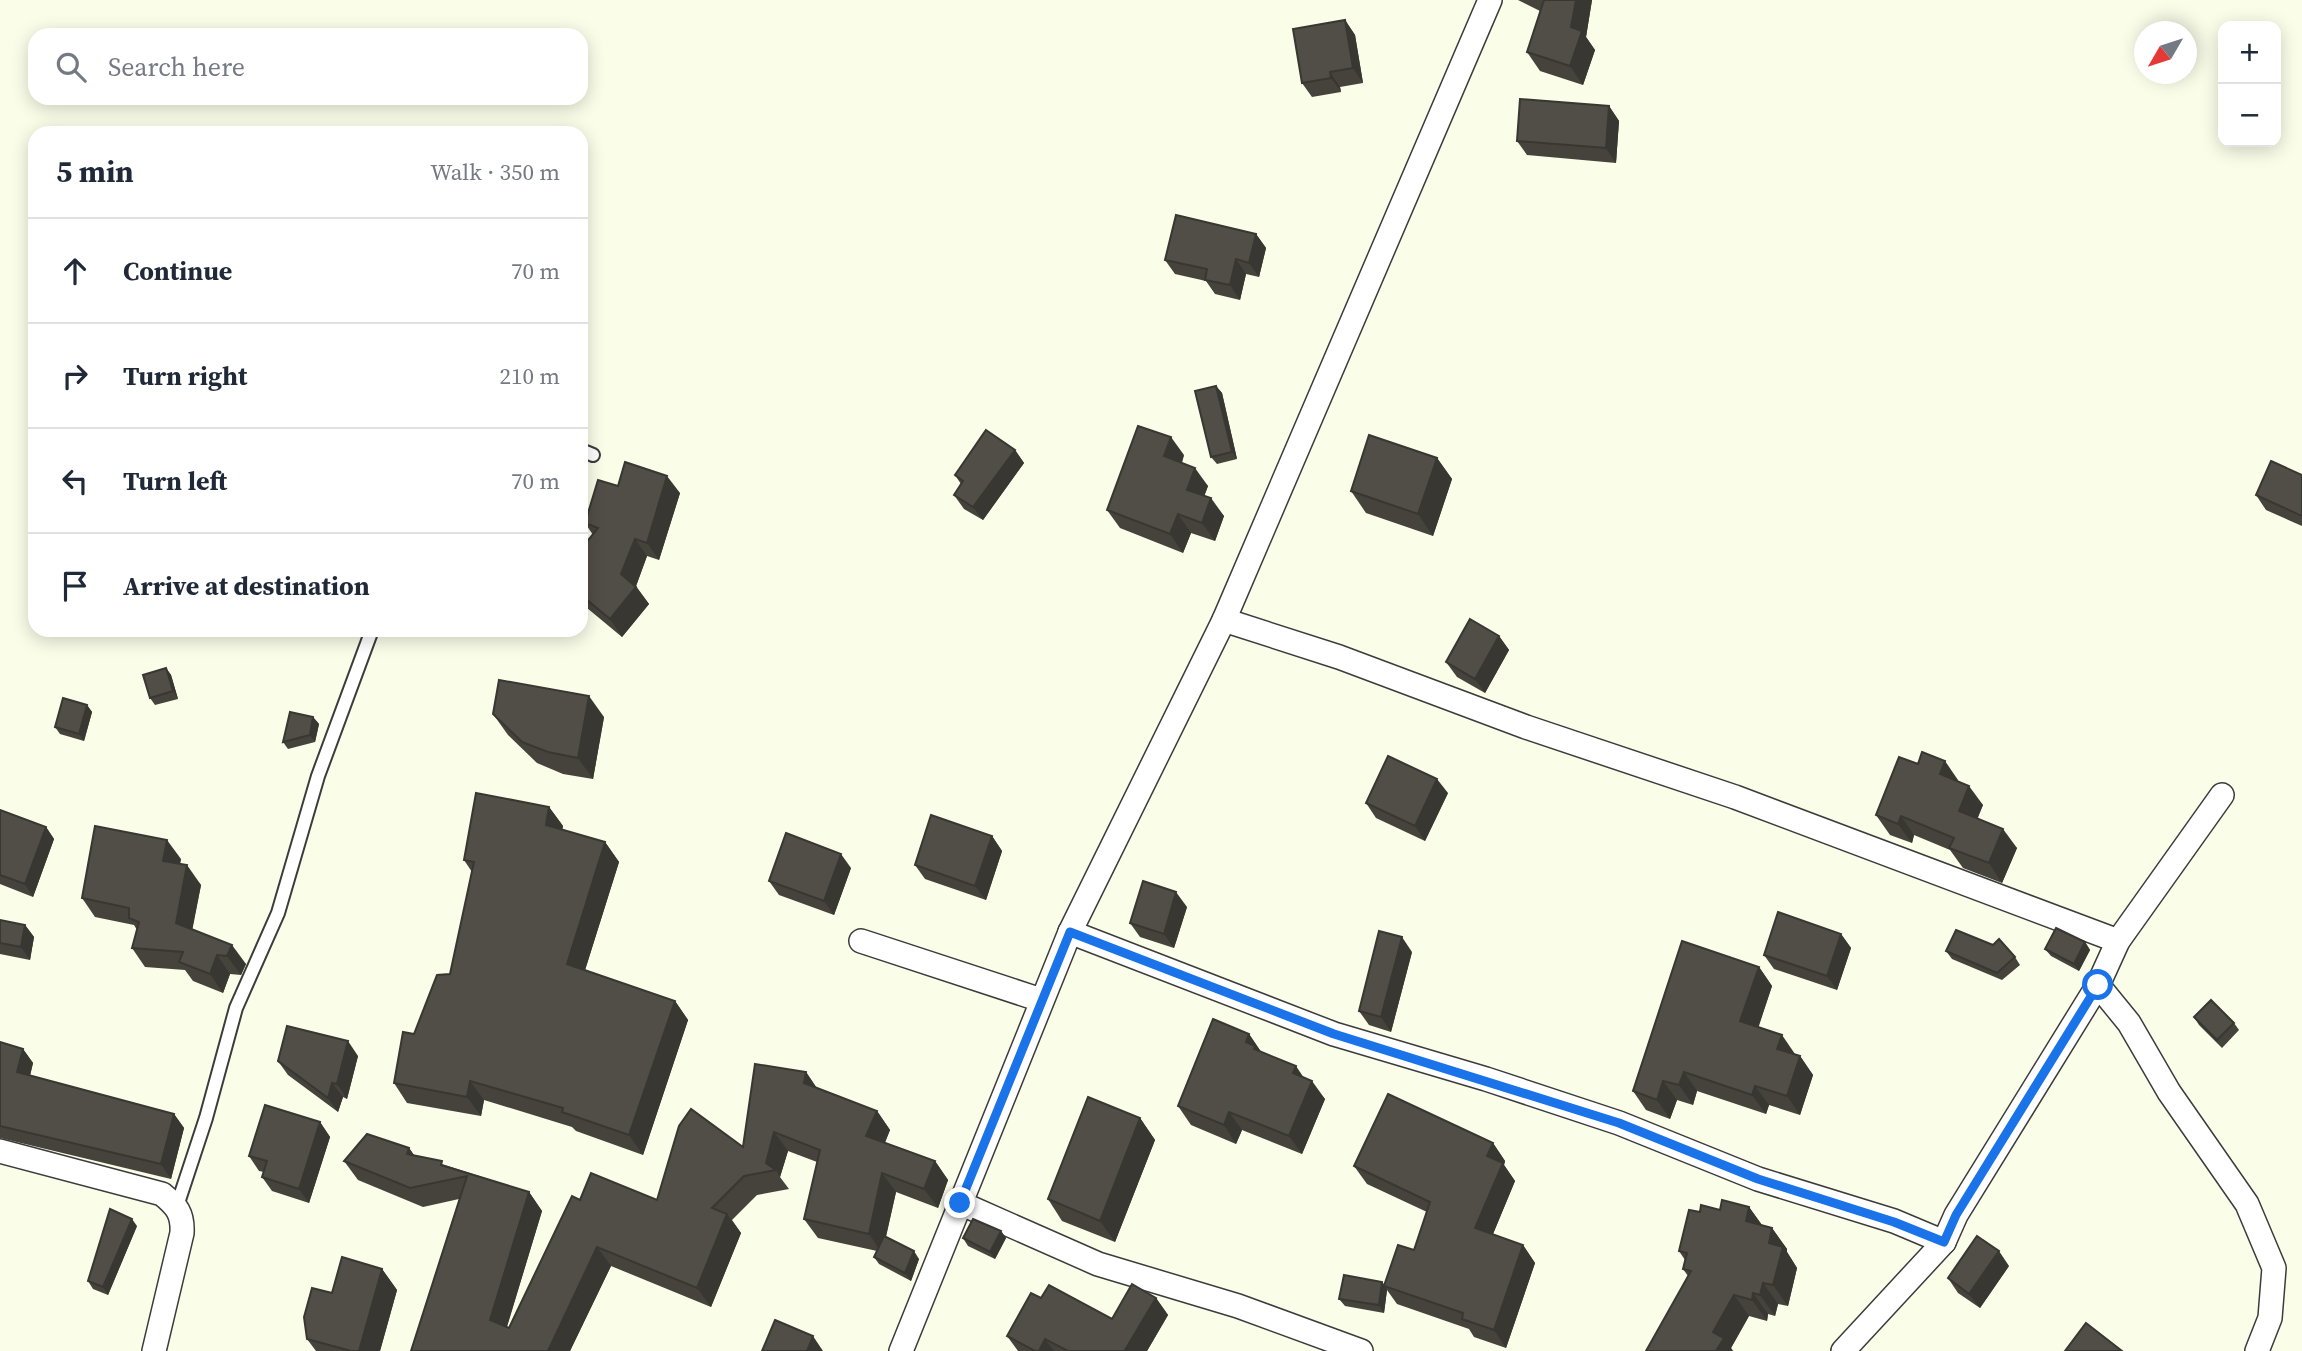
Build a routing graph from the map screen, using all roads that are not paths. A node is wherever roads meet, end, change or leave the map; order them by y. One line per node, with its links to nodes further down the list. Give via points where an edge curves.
1 (1490, 0): 2 (street)
2 (1224, 620): 5 (street); 7 (street, via 1735,797)
3 (369, 637): 12 (lane, via 318,776 278,913 236,1008)
4 (2222, 794): 7 (street)
5 (1070, 932): 9 (street); 13 (street, via 1334,1034 1619,1123 1758,1179)
6 (861, 941): 9 (street)
7 (2119, 941): 8 (street)
8 (2098, 985): 13 (street, via 1956,1215); 18 (street, via 2129,1023 2169,1092 2247,1204 2274,1268 2270,1318)
9 (1041, 1000): 11 (street)
10 (0, 1152): 12 (street, via 162,1194)
11 (960, 1203): 15 (street); 16 (street, via 1098,1264 1238,1306)
12 (177, 1206): 14 (street, via 182,1233)
13 (1944, 1242): 17 (street)
14 (154, 1351)
15 (901, 1351)
16 (1361, 1351)
17 (1843, 1351)
18 (2257, 1351)

